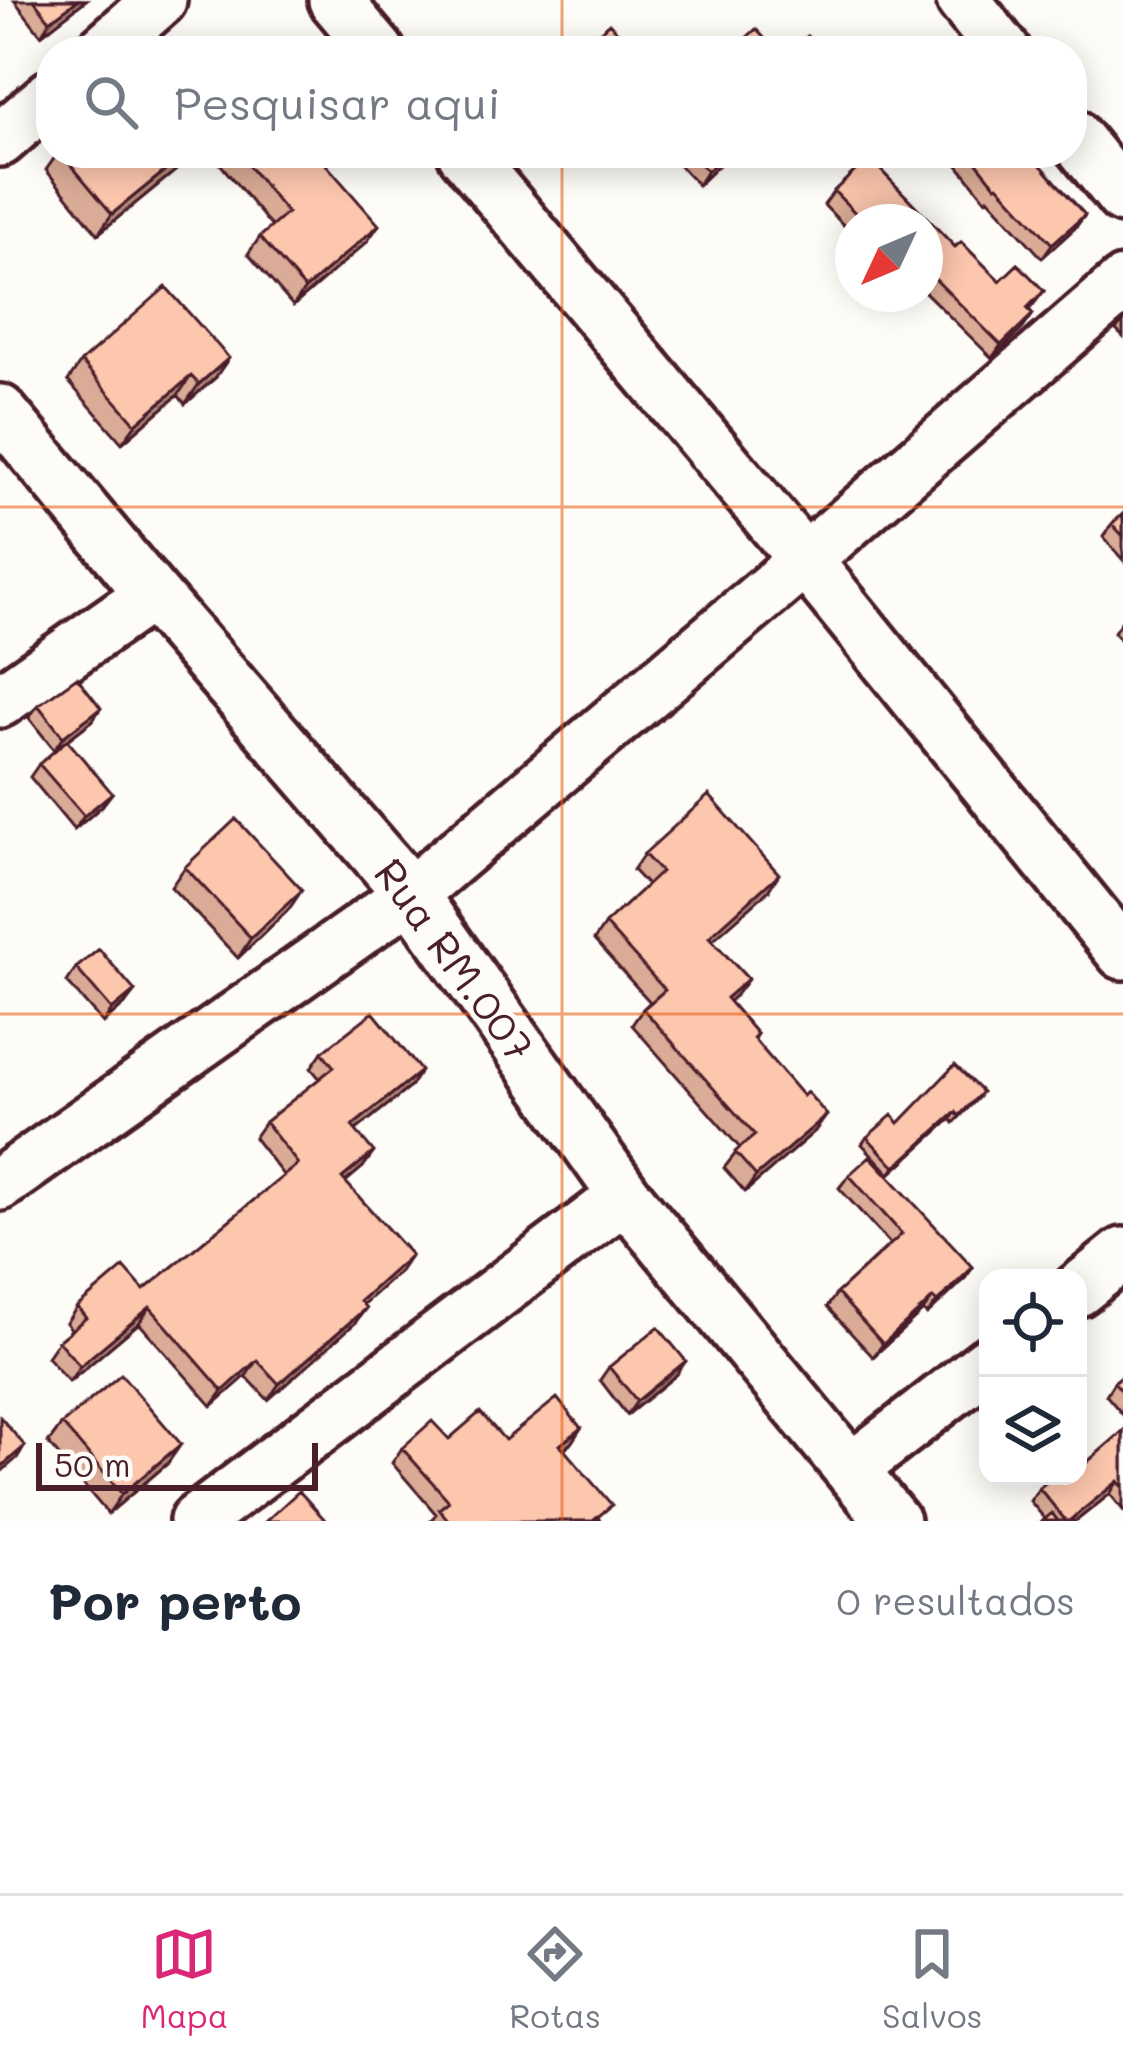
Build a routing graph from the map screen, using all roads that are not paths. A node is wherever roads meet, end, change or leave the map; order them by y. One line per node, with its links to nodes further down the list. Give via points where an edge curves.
1 (160, 0): 4 (street)
2 (335, 0): 5 (street)
3 (963, 0): 6 (street)
4 (119, 36)
5 (365, 36)
6 (992, 36)
7 (36, 109): 8 (street)
8 (0, 140)
9 (1087, 153): 11 (street)
10 (477, 168): 14 (street)
11 (1123, 197)
12 (1123, 284): 14 (street)
13 (0, 411): 15 (street, Rua RM.007)
14 (805, 560): 17 (street); 18 (street)
15 (152, 594): 16 (street); 17 (street, Rua RM.007)
16 (0, 701)
17 (411, 894): 19 (street); 20 (street, Rua RM.007)
18 (1123, 953)
19 (0, 1184)
20 (625, 1196): 24 (street, Rua RM.007); 25 (street)
21 (1123, 1253): 22 (street)
22 (1087, 1283)
23 (979, 1373): 24 (street)
24 (862, 1501)
25 (196, 1521)

